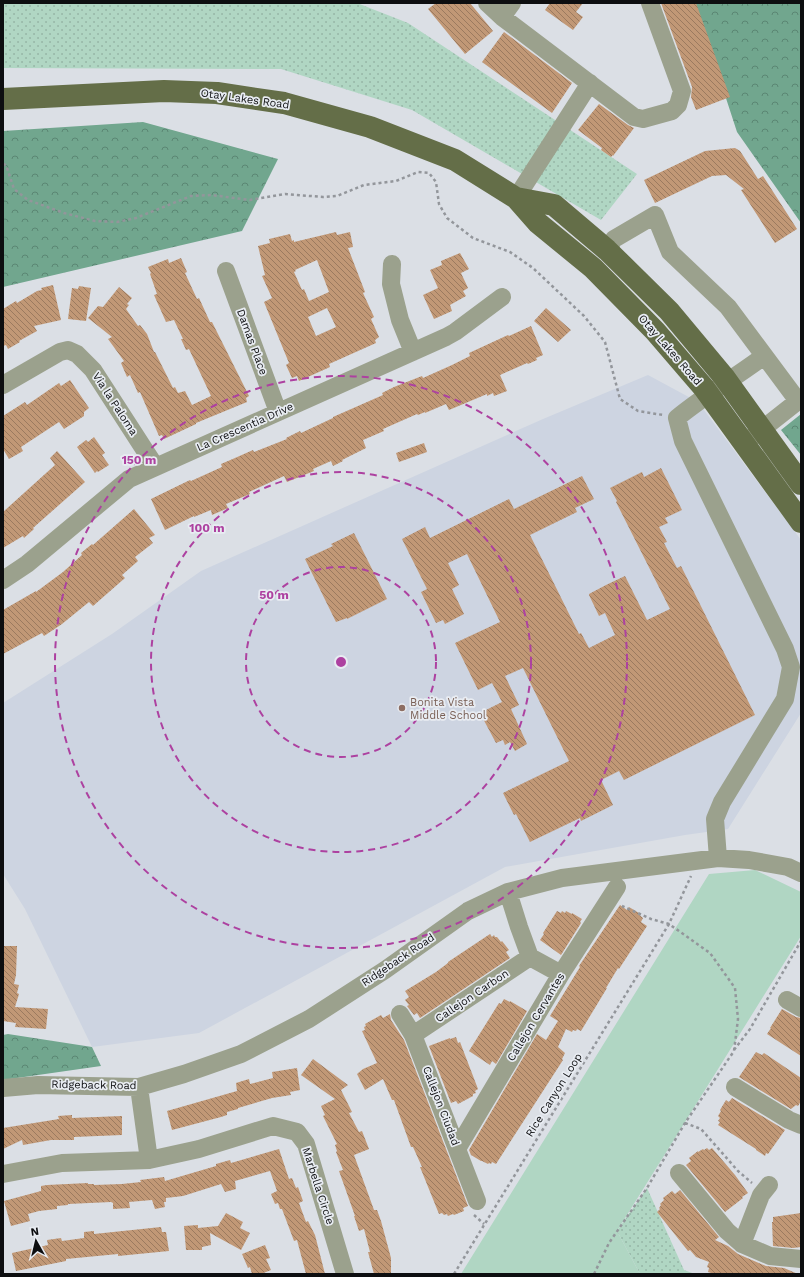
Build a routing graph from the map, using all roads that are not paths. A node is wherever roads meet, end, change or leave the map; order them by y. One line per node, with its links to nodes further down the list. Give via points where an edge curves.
1 (487, 3): 4 (street)
2 (512, 3): 4 (street)
3 (650, 3): 5 (street, via 682,91 678,105 672,111 643,119 634,117)
4 (502, 17): 5 (street)
5 (590, 83): 7 (street)
6 (3, 100): 7 (main road, Otay Lakes Road, via 164,91 217,93 284,103 370,127 455,160)
7 (516, 198): 8 (main road, Otay Lakes Road, via 554,206); 16 (main road, Otay Lakes Road, via 538,223 593,268 655,331)
8 (607, 250): 13 (street, via 614,239 655,215 670,252 728,307); 14 (main road, Otay Lakes Road, via 669,311)
9 (392, 264): 12 (street, via 391,284 400,320)
10 (226, 271): 17 (street, Damas Place)
11 (502, 297): 12 (street, La Crescentia Drive, via 455,332)
12 (413, 352): 17 (street, La Crescentia Drive)
13 (764, 356): 14 (street); 18 (street, via 798,401)
14 (728, 382): 16 (street); 18 (main road, Otay Lakes Road)
15 (3, 385): 20 (street, Via la Paloma, via 60,352 68,350 77,354 93,370)
16 (708, 394): 19 (main road, Otay Lakes Road); 24 (street, via 677,418 683,441 785,649 791,667 785,699 722,802 715,819)
17 (278, 412): 20 (street, La Crescentia Drive)
18 (761, 429): 19 (street); 21 (main road, Otay Lakes Road)
19 (744, 443): 22 (main road, Otay Lakes Road)
20 (155, 466): 23 (street, La Crescentia Drive, via 129,479 27,564)
21 (801, 484)
22 (801, 522)
23 (3, 580)
24 (718, 858): 25 (street, Ridgeback Road, via 788,867); 26 (street, Ridgeback Road, via 562,878)
25 (801, 873)
26 (508, 892): 28 (street); 32 (street, Ridgeback Road, via 468,911 385,970 309,1019 241,1054)
27 (613, 894): 29 (street, Callejon Cervantes)
28 (530, 957): 29 (street); 31 (street, Callejon Carbon)
29 (561, 974): 36 (street, Callejon Cervantes)
30 (400, 1014): 31 (street, Callejon Ciudad)
31 (413, 1035): 36 (street, Callejon Ciudad)
32 (139, 1087): 34 (street, Ridgeback Road, via 38,1085); 37 (street)
33 (735, 1087): 35 (street)
34 (3, 1088)
35 (801, 1125)
36 (457, 1149): 41 (street, Callejon Ciudad)
37 (149, 1160): 39 (street, Marbella Circle, via 62,1164); 44 (street, Marbella Circle, via 273,1126 297,1132 306,1144)
38 (678, 1173): 42 (street, via 727,1231)
39 (3, 1174)
40 (765, 1190): 42 (street)
41 (477, 1201)
42 (742, 1244): 43 (street, via 770,1256)
43 (801, 1259)
44 (345, 1274)

